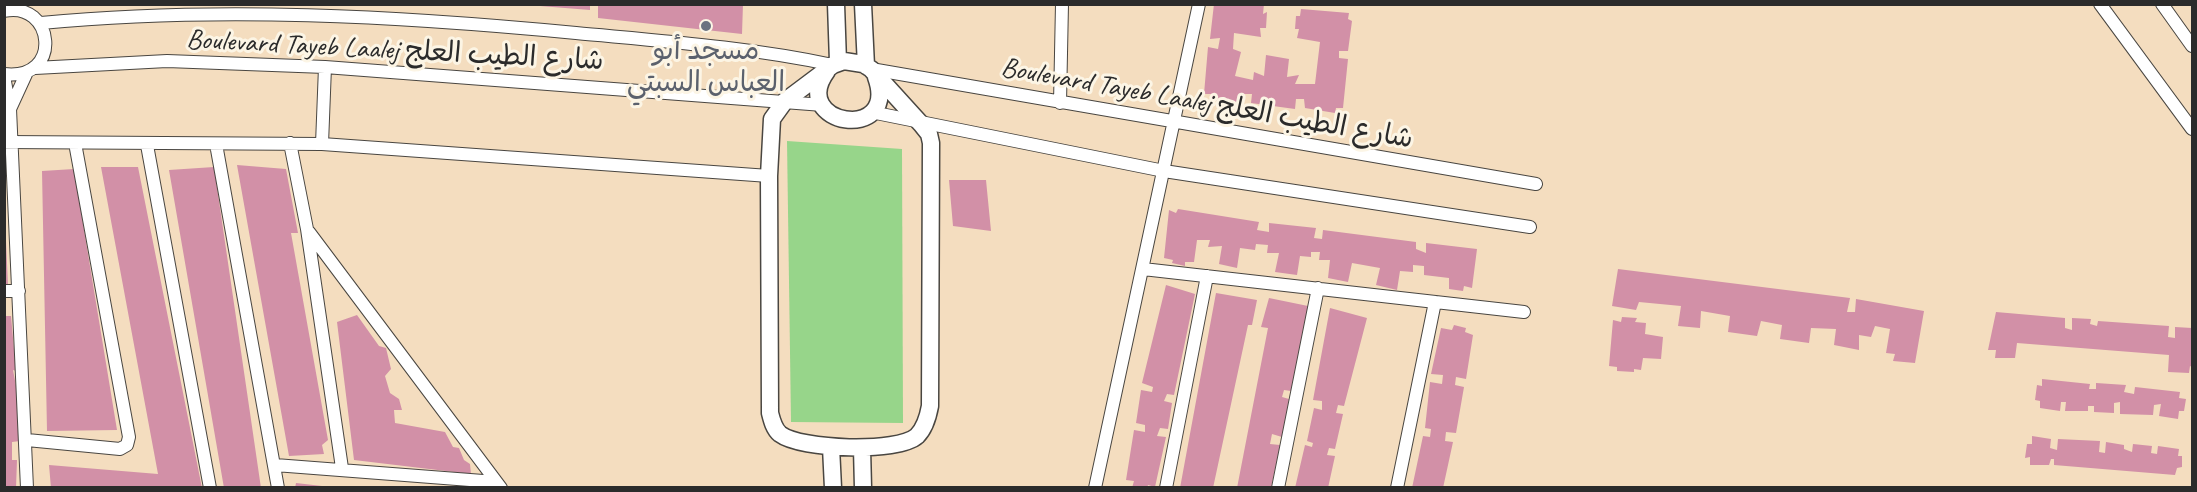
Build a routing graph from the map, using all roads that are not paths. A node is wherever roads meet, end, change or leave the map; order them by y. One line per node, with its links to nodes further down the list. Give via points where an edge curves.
1 (836, 4): 12 (street)
2 (863, 4): 15 (street)
3 (1062, 4): 18 (street)
4 (1199, 4): 22 (street)
5 (2100, 4): 24 (street)
6 (2162, 4): 11 (street)
7 (26, 9): 9 (street); 10 (street)
8 (322, 10): 10 (street, Boulevard Tayeb Laalej شارع الطيب العلج, via 123,15); 12 (street, Boulevard Tayeb Laalej شارع الطيب العلج, via 684,43 801,58)
9 (4, 11)
10 (40, 23): 14 (street, via 46,47)
11 (2193, 46)
12 (833, 66): 15 (street, via 854,61); 17 (street); 19 (street, via 820,87)
13 (325, 67): 14 (street, Boulevard Tayeb Laalej شارع الطيب العلج, via 167,61); 17 (street, Boulevard Tayeb Laalej شارع الطيب العلج); 29 (street)
14 (31, 70): 16 (street, Boulevard Tayeb Laalej شارع الطيب العلج); 20 (street)
15 (871, 71): 18 (street, Boulevard Tayeb Laalej شارع الطيب العلج); 21 (street, via 880,96); 23 (street)
16 (4, 75): 20 (street)
17 (784, 101): 19 (street, Boulevard Tayeb Laalej شارع الطيب العلج); 32 (street, via 772,119)
18 (1060, 103): 22 (street, Boulevard Tayeb Laalej شارع الطيب العلج)
19 (823, 105): 21 (street, via 845,121 864,118)
20 (10, 109): 25 (street)
21 (872, 112): 23 (street)
22 (1174, 123): 31 (street); 33 (street, Boulevard Tayeb Laalej شارع الطيب العلج)
23 (921, 124): 31 (street); 45 (street, via 931,143 932,173 930,406 926,424 909,441)
24 (2193, 129)
25 (9, 141): 26 (street); 40 (street)
26 (75, 143): 30 (street); 43 (street, via 129,437 127,445 120,448)
27 (290, 143): 28 (street); 29 (street); 35 (street)
28 (216, 144): 30 (street); 46 (street)
29 (322, 144): 32 (street)
30 (147, 145): 50 (street)
31 (1164, 171): 34 (street); 36 (street)
32 (769, 176): 44 (street, via 772,424 790,439)
33 (1536, 184)
34 (1530, 227)
35 (307, 230): 47 (street); 48 (street)
36 (1143, 268): 37 (street); 54 (street)
37 (1207, 276): 38 (street); 55 (street)
38 (1318, 288): 41 (street); 56 (street)
39 (4, 291): 40 (street)
40 (19, 291): 43 (street)
41 (1435, 302): 42 (street); 57 (street)
42 (1524, 312)
43 (27, 440): 49 (street)
44 (831, 447): 45 (street); 52 (street)
45 (862, 448): 53 (street)
46 (275, 465): 47 (street); 51 (street)
47 (342, 468): 48 (street)
48 (498, 485)
49 (27, 488)
50 (210, 488)
51 (278, 488)
52 (833, 488)
53 (863, 488)
54 (1095, 488)
55 (1166, 488)
56 (1278, 488)
57 (1397, 488)

